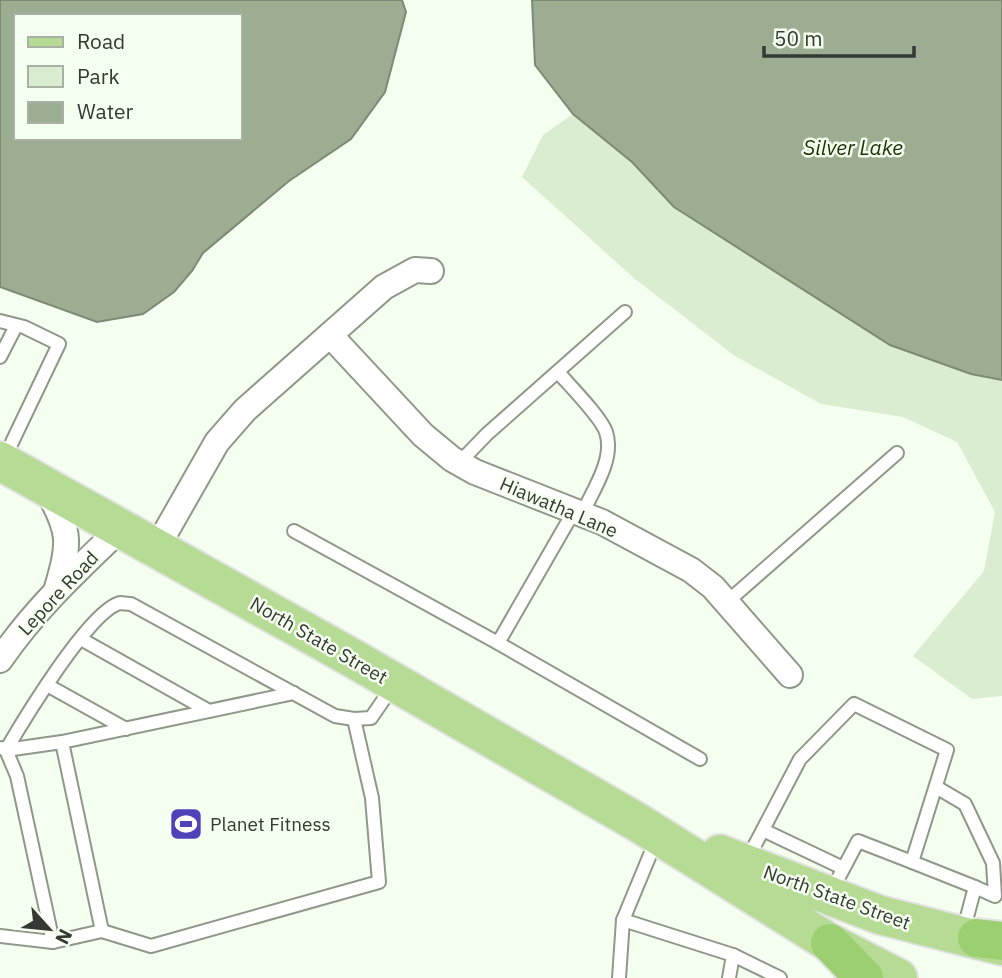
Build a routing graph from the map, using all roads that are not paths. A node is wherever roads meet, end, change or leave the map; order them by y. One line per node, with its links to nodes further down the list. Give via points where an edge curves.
1 (431, 271): 5 (street, via 415,270 384,287)
2 (625, 312): 7 (lane)
3 (0, 321): 4 (lane)
4 (16, 326): 6 (lane); 9 (lane, via 59,344)
5 (330, 335): 10 (street, Hiawatha Lane, via 423,435); 15 (street, via 245,410 217,442)
6 (0, 357)
7 (558, 372): 10 (lane); 12 (lane, via 605,428 608,443 604,467)
8 (897, 453): 17 (lane)
9 (1, 461): 11 (main road, North State Street)
10 (459, 463): 12 (street, Hiawatha Lane)
11 (46, 486): 13 (main road, North State Street); 16 (street, via 64,523 66,540)
12 (578, 513): 17 (street, Hiawatha Lane, via 691,570); 19 (lane)
13 (120, 529): 15 (main road, North State Street); 16 (street, Lepore Road)
14 (294, 531): 19 (lane)
15 (156, 548): 22 (main road, North State Street)
16 (56, 591): 20 (street, Lepore Road)
17 (727, 602): 21 (street, Hiawatha Lane)
18 (81, 639): 23 (lane); 24 (lane, via 102,614 120,603 131,604); 25 (lane)
19 (498, 643): 30 (lane)
20 (0, 660)
21 (790, 675)
22 (395, 683): 26 (lane, via 371,718); 32 (main road, North State Street)
23 (47, 685): 27 (lane); 29 (lane)
24 (294, 694): 25 (lane); 26 (lane, via 335,716)
25 (209, 711): 27 (lane)
26 (354, 719): 39 (lane, via 372,798 379,882 151,946)
27 (126, 729): 28 (lane)
28 (62, 742): 29 (lane); 39 (lane)
29 (3, 748): 42 (lane, via 17,776)
30 (700, 758)
31 (936, 787): 33 (lane, via 947,750 854,704 800,759); 34 (lane); 37 (lane, via 965,804 993,863 995,896)
32 (647, 829): 35 (main road, North State Street); 38 (lane); 43 (main road, North State Street)
33 (763, 830): 35 (lane); 36 (lane)
34 (912, 862): 36 (lane, via 858,841); 37 (lane)
35 (745, 864): 36 (main road, North State Street)
36 (836, 882): 41 (main road, North State Street, via 880,915)
37 (975, 887): 41 (lane)
38 (623, 920): 44 (lane); 45 (lane)
39 (102, 931): 42 (lane)
40 (0, 936): 42 (lane)
41 (986, 940)
42 (53, 942)
43 (831, 943): 48 (highway); 49 (main road, North State Street)
44 (733, 955): 46 (lane); 47 (lane)
45 (619, 978)
46 (729, 978)
47 (780, 978)
48 (864, 978)
49 (898, 978)

